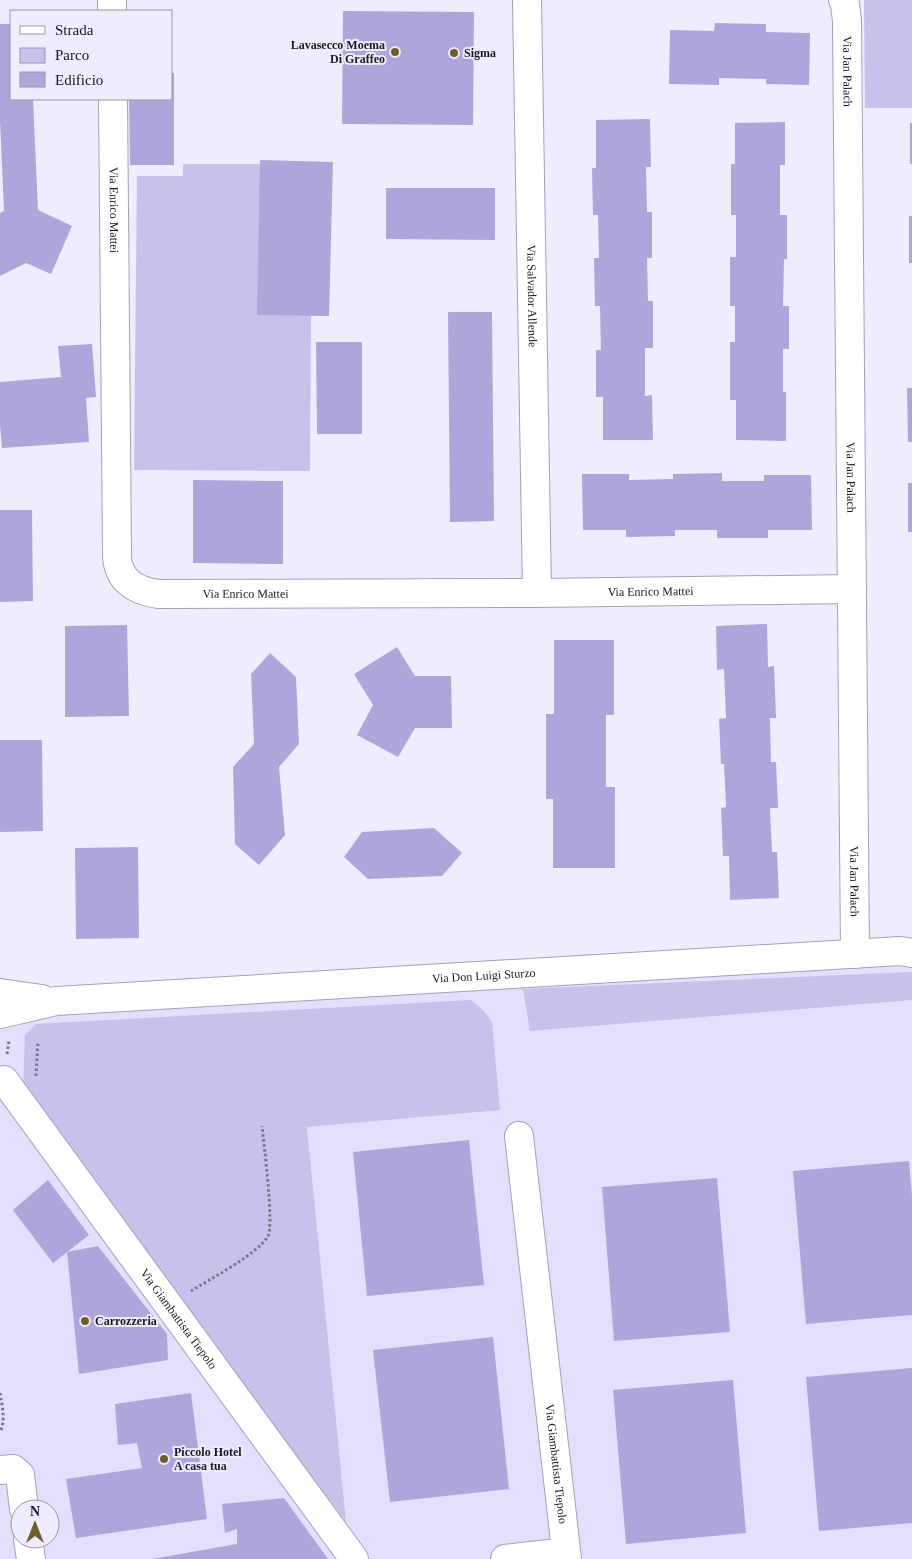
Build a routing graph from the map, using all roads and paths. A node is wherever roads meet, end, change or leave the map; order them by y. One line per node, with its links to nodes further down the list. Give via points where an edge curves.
1 (527, 0): 5 (street, Via Salvador Allende)
2 (843, 0): 4 (street, Via Jan Palach, via 847,21)
3 (113, 100): 5 (street, Via Enrico Mattei, via 117,552 119,568 129,582 142,591 159,594)
4 (852, 589): 5 (street, Via Enrico Mattei); 7 (street, Via Jan Palach)
5 (537, 594)
6 (912, 953): 7 (street, Via Don Luigi Sturzo)
7 (854, 954): 9 (street, Via Don Luigi Sturzo)
8 (0, 993): 9 (street, Via Don Luigi Sturzo)
9 (56, 1001): 10 (street, Via Don Luigi Sturzo)
10 (0, 1014)
11 (4, 1080): 14 (street, Via Giambattista Tiepolo)
12 (262, 1126): 14 (path, via 269,1235 258,1250)
13 (519, 1136): 19 (street, Via Giambattista Tiepolo)
14 (169, 1306): 20 (street, Via Giambattista Tiepolo)
15 (0, 1393): 16 (path, via 4,1417)
16 (0, 1432)
17 (0, 1470): 18 (street, via 13,1469 20,1474)
18 (23, 1499)
19 (566, 1555): 21 (street, Via Giambattista Tiepolo)
20 (354, 1559)
21 (505, 1559)

